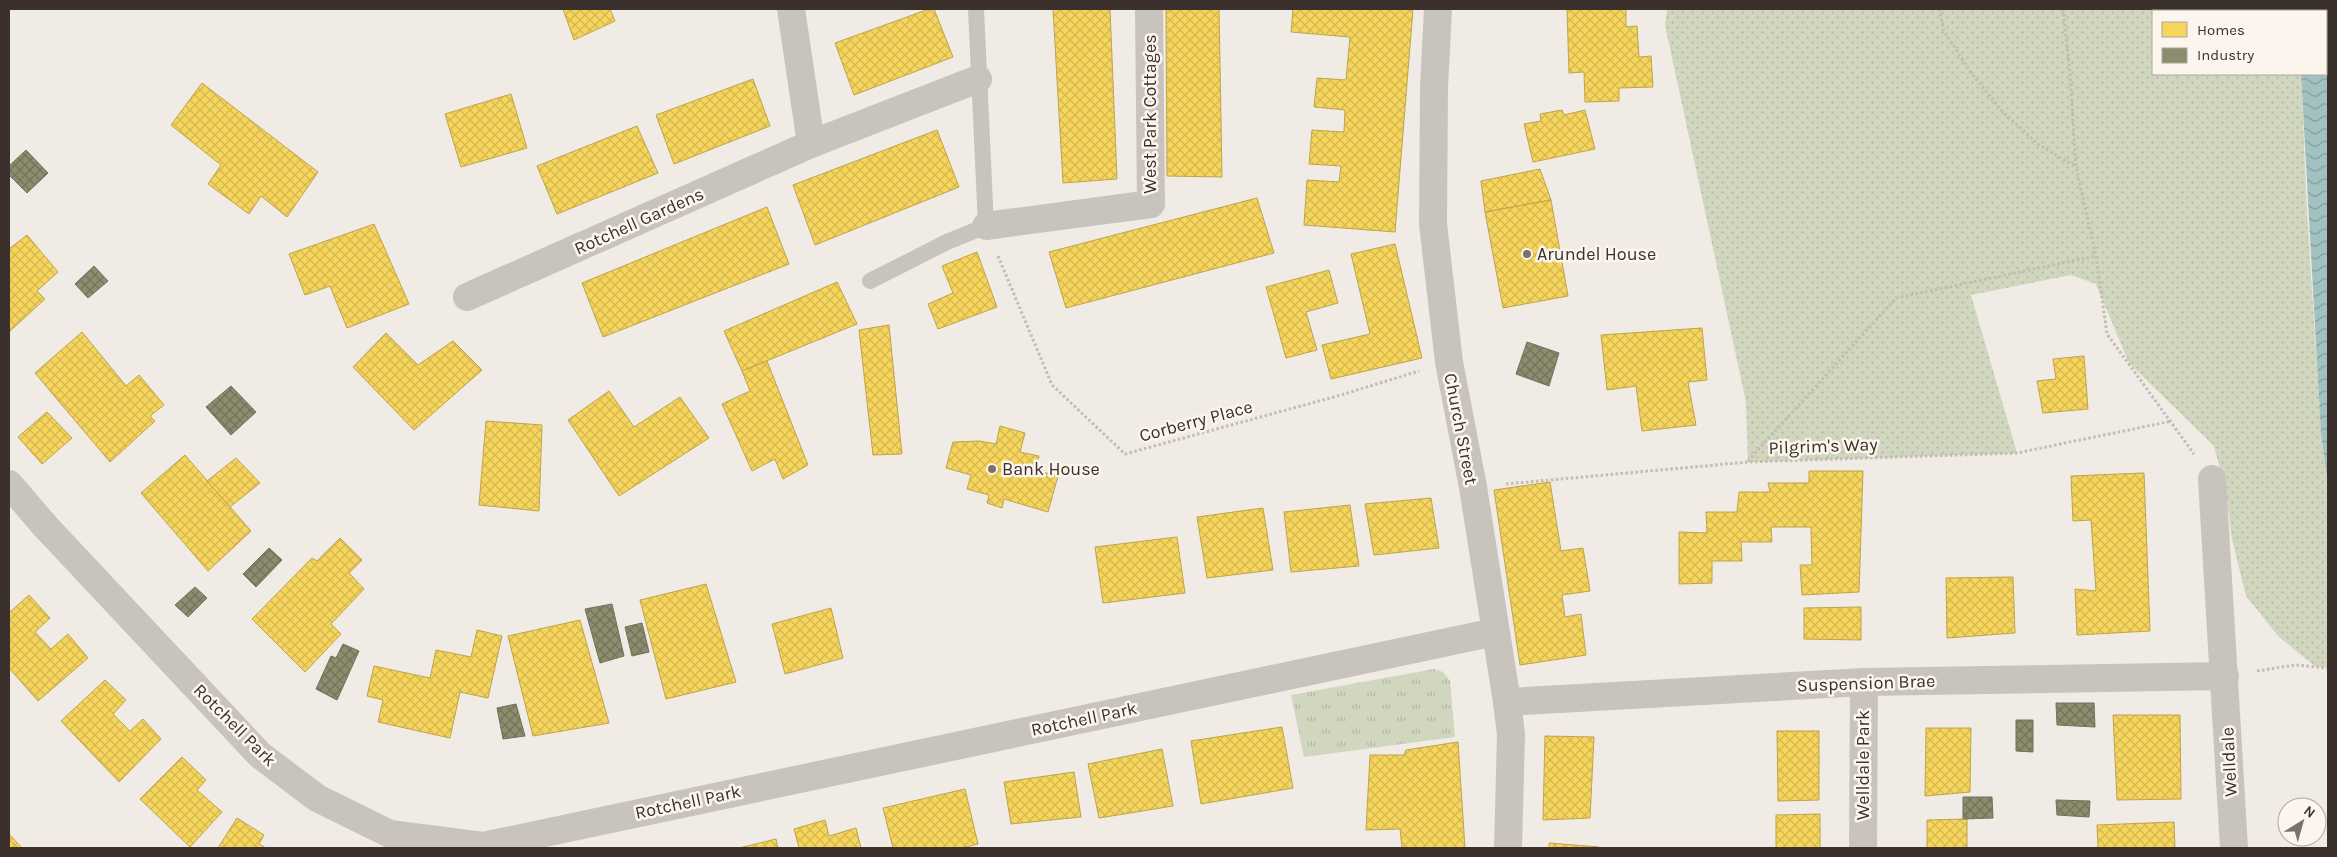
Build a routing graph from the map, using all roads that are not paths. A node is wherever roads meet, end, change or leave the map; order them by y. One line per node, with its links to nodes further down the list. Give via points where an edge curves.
1 (791, 9): 6 (street)
2 (976, 9): 5 (lane)
3 (1149, 9): 7 (street, West Park Cottages, via 1151,204)
4 (1438, 9): 12 (street, Church Street, via 1433,224 1448,362 1473,487)
5 (978, 79): 6 (street, Rotchell Gardens); 7 (lane)
6 (811, 144): 9 (street, Rotchell Gardens)
7 (986, 226): 8 (lane)
8 (870, 281)
9 (467, 298)
10 (2212, 479): 13 (street, Welldale)
11 (9, 484): 16 (street, Rotchell Park, via 260,755 317,798)
12 (1495, 632): 15 (street, Church Street); 16 (street, Rotchell Park, via 483,846)
13 (2224, 676): 14 (street, Suspension Brae); 19 (street, Welldale)
14 (1864, 682): 15 (street, Suspension Brae); 18 (street, Welldale Park)
15 (1507, 702): 17 (street, Church Street, via 1511,735)
16 (387, 841)
17 (1508, 848)
18 (1863, 848)
19 (2234, 848)

